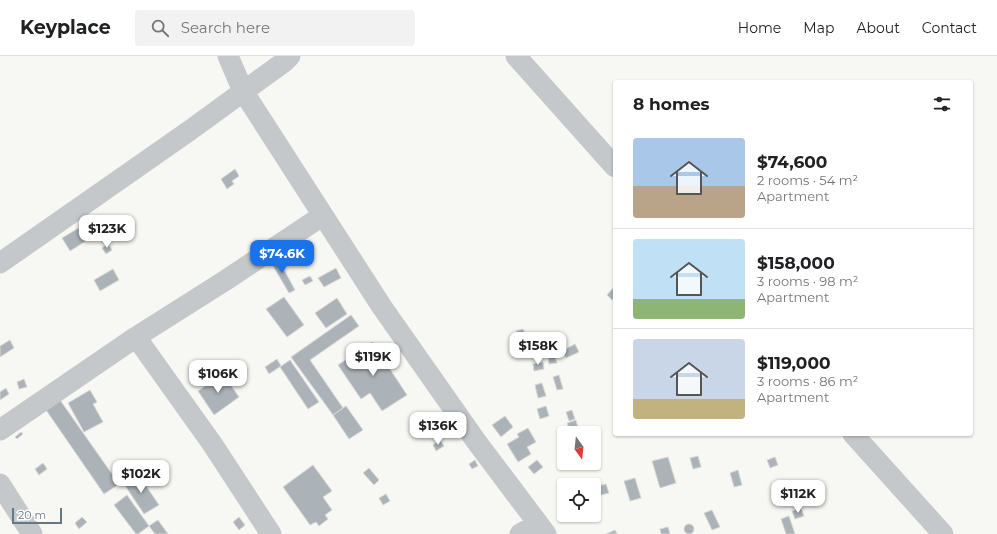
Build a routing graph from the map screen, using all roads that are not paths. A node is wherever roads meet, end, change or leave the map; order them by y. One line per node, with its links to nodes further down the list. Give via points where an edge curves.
1 (228, 56): 4 (street)
2 (290, 56): 4 (street)
3 (516, 56): 5 (street)
4 (243, 92): 6 (street); 7 (street)
5 (613, 165)
6 (322, 216): 8 (street); 12 (street, via 476,442)
7 (0, 263)
8 (136, 337): 9 (street); 14 (street, via 213,445)
9 (0, 430)
10 (855, 436): 16 (street)
11 (0, 484): 13 (street)
12 (542, 529): 15 (street)
13 (32, 534)
14 (272, 534)
15 (520, 534)
16 (943, 534)

